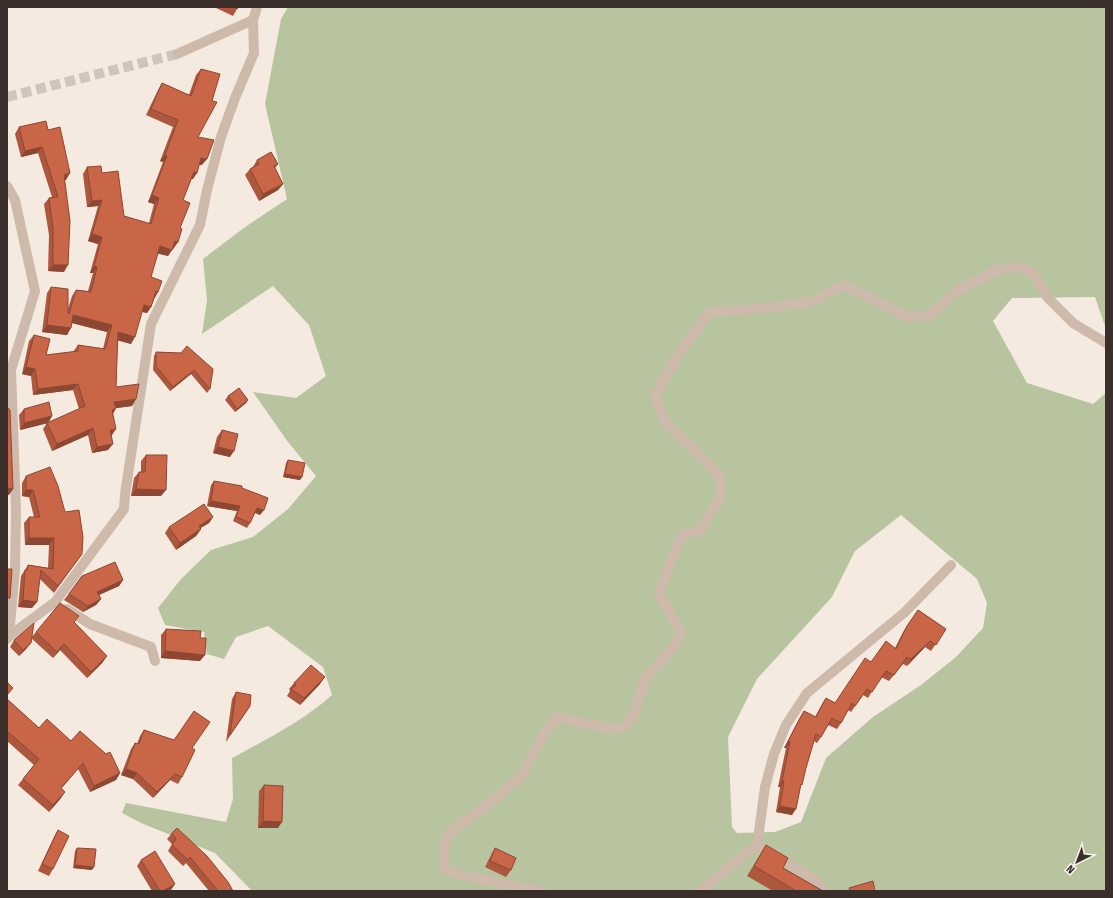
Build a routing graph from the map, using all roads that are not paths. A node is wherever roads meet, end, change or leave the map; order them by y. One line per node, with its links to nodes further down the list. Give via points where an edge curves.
1 (257, 7): 2 (street)
2 (253, 20): 3 (street); 8 (street, via 254,53 221,137 200,225 152,324 124,510)
3 (177, 54)
4 (7, 186): 6 (street, via 15,200 35,291)
5 (1106, 343): 12 (street, via 1073,323 1048,298 1034,274 1022,267 999,269 961,288 927,317 908,317 844,285 811,302 754,310 710,312 675,359 655,394 665,422 720,476 720,498 699,531 681,535 660,593 681,633 673,647 646,679 633,717 624,727 611,729 558,717 546,731 521,776 449,833 445,841 444,869 464,876)
6 (9, 372): 9 (street, via 16,511 15,569)
7 (951, 565): 11 (street, via 905,612 808,693 786,725 774,754 765,787)
8 (55, 602): 9 (street); 10 (street, via 90,624 151,647)
9 (8, 637)
10 (155, 661)
11 (757, 847): 13 (street); 14 (street, via 762,847 809,876)
12 (540, 891)
13 (700, 891)
14 (825, 891)

